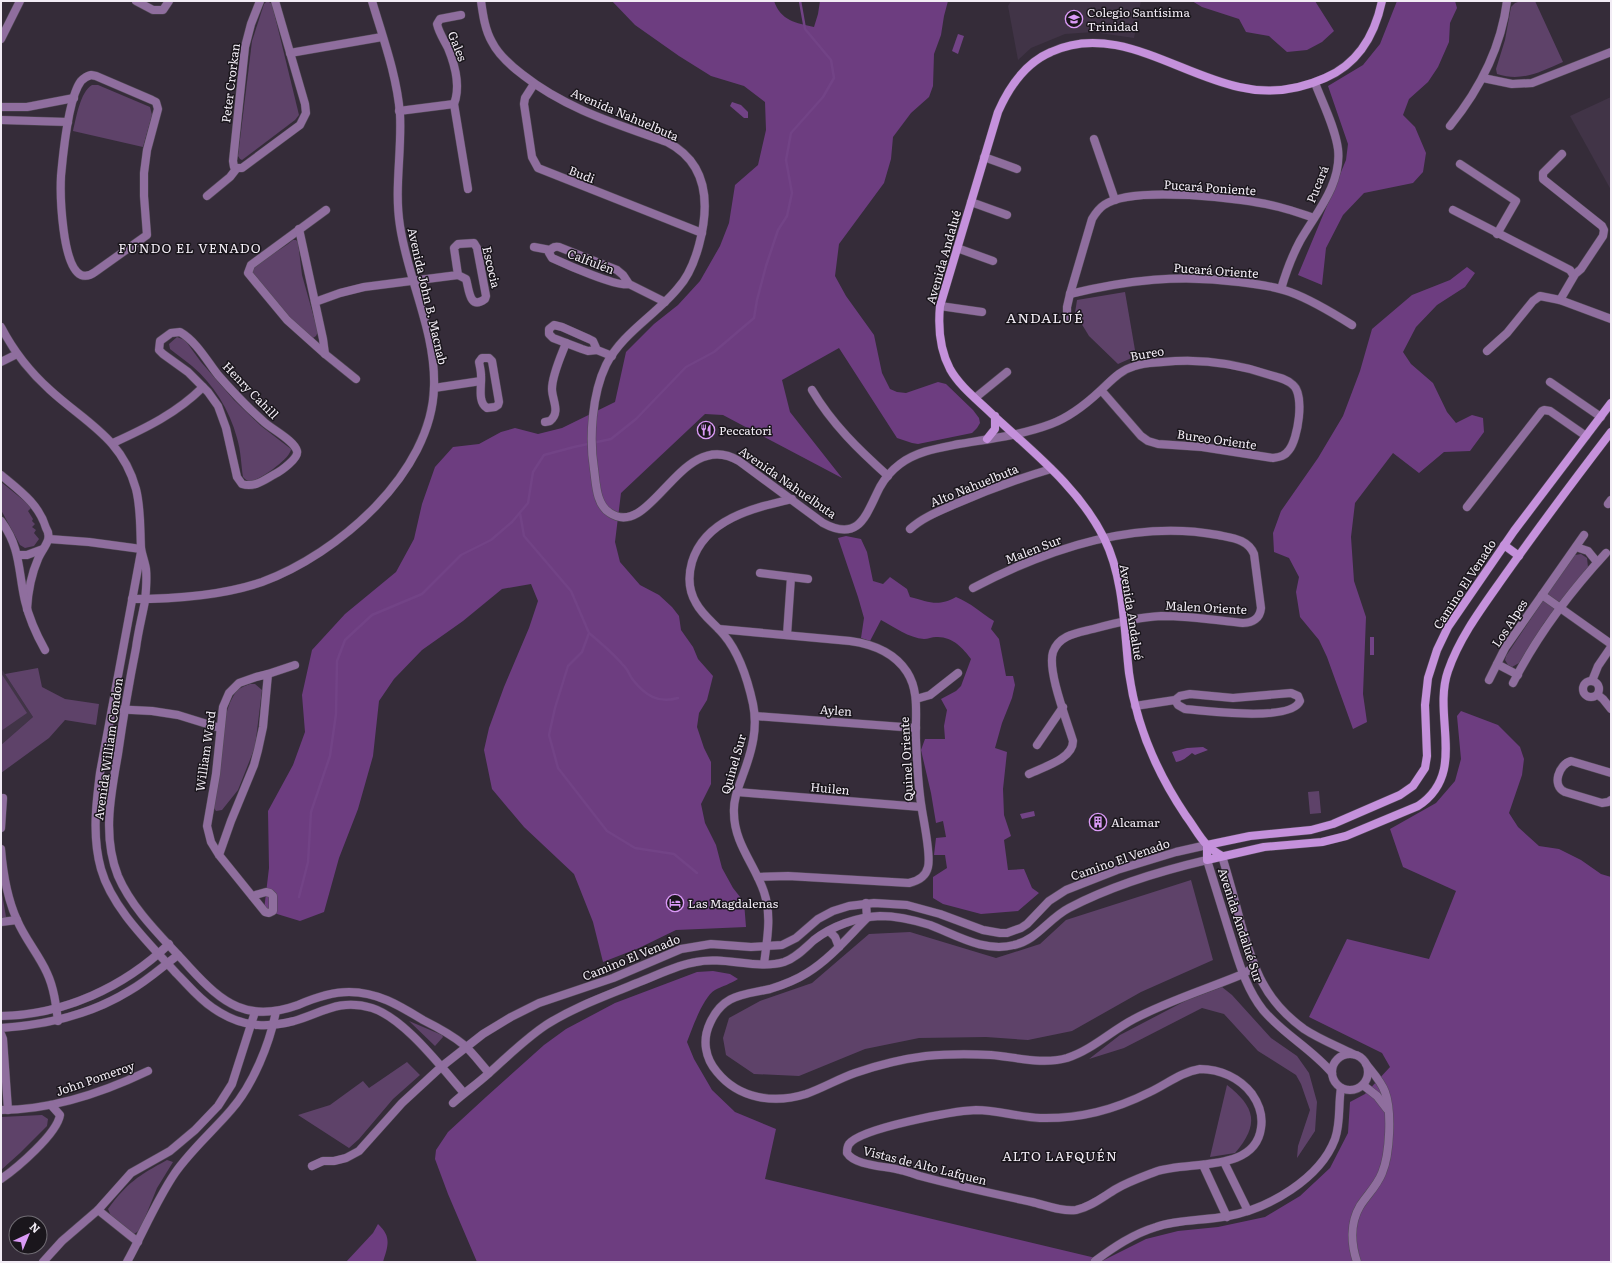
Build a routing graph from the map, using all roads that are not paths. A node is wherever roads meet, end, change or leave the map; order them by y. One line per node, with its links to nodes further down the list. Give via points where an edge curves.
1 (136, 1): 2 (street, via 157,11 163,10)
2 (169, 1)
3 (260, 1): 29 (street, Peter Crorkan, via 245,46 233,161 234,167)
4 (275, 1): 14 (street)
5 (372, 1): 11 (street, Avenida John B. Macnab)
6 (482, 1): 17 (street, Avenida Nahuelbuta, via 487,32 495,48)
7 (1382, 1): 16 (street, Avenida Andalué, via 1375,25 1362,50 1338,71)
8 (1507, 1): 15 (street, via 1498,43)
9 (17, 2): 12 (street)
10 (461, 15): 19 (street, Gales, via 440,19 437,24 455,68 458,90)
11 (382, 37): 14 (street); 21 (street, Avenida John B. Macnab)
12 (1, 39)
13 (1611, 52): 15 (street, via 1532,83 1512,84)
14 (290, 53): 29 (street, via 306,109 304,118 291,132 242,168)
15 (1483, 78): 24 (street, via 1469,102)
16 (1315, 83): 27 (street, Avenida Andalué, via 1283,90 1240,88 1124,48 1103,43 1071,44 1039,58 1014,83 998,112); 38 (street, Pucará, via 1333,132 1338,154 1335,176 1328,195)
17 (534, 84): 40 (street, Avenida Nahuelbuta, via 584,112 667,142 685,154 696,169 704,192); 40 (street, Budi, via 524,101 532,157 538,168)
18 (74, 98): 20 (street, via 27,107); 23 (street); 23 (street, via 81,81 87,76 96,76 156,102 158,109 144,173 147,235 87,276 79,273 71,261 62,221 61,178)
19 (454, 104): 21 (street); 31 (street, Gales)
20 (1, 107)
21 (399, 111): 48 (street, Avenida John B. Macnab, via 398,210)
22 (1, 120): 23 (street)
23 (68, 122)
24 (1450, 126)
25 (1094, 139): 33 (street)
26 (1562, 154): 47 (street, via 1543,173 1543,179 1604,230 1603,236 1583,266)
27 (984, 157): 30 (street); 34 (street, Avenida Andalué)
28 (1460, 164): 41 (street, via 1516,201)
29 (237, 168): 32 (street)
30 (1017, 169)
31 (468, 189)
32 (207, 196)
33 (1115, 200): 38 (street, Pucará Poniente, via 1163,195 1201,196 1273,206); 51 (street, Pucará Poniente, via 1103,206 1092,220)
34 (971, 202): 37 (street); 43 (street, Avenida Andalué)
35 (326, 210): 39 (street)
36 (1453, 210): 41 (street)
37 (1007, 215)
38 (1314, 218): 50 (street, Pucará, via 1293,254)
39 (299, 229): 53 (street); 65 (street, via 251,265 248,273 287,320)
40 (702, 233): 54 (street, Avenida Nahuelbuta, via 689,271 679,288)
41 (1497, 234): 47 (street, via 1570,270)
42 (534, 247): 44 (street, Calfulén)
43 (957, 248): 45 (street); 55 (street, Avenida Andalué)
44 (550, 250): 49 (street, Calfulén, via 552,258 614,283); 49 (street, Calfulén, via 559,247 617,270 624,275)
45 (993, 262)
46 (458, 275): 46 (street, Escocia, via 454,248 458,244 474,243 486,296 484,301 472,300 466,279); 48 (street)
47 (1574, 275): 52 (street)
48 (412, 280): 53 (street, via 354,289); 73 (street, Avenida John B. Macnab, via 433,364)
49 (629, 284): 54 (street, Calfulén)
50 (1281, 289): 51 (street, Pucará Oriente, via 1236,282 1175,278 1135,281); 59 (street, Pucará Oriente, via 1312,301)
51 (1070, 294): 57 (street, Pucará Poniente)
52 (1560, 300): 58 (street); 63 (street, via 1537,297 1507,334)
53 (315, 302): 65 (street)
54 (665, 302): 66 (street, Avenida Nahuelbuta, via 623,341)
55 (940, 306): 56 (street); 77 (street, Avenida Andalué, via 940,331 945,357 956,378)
56 (982, 312)
57 (1067, 317)
58 (1611, 319)
59 (1352, 325)
60 (1, 327): 64 (street, Avenida William Condon)
61 (566, 343): 62 (street, via 588,351); 62 (street, via 550,336 548,331 551,326 562,326 589,339); 81 (street, via 552,382 556,409 550,421)
62 (597, 350): 66 (street)
63 (1487, 351)
64 (17, 354): 67 (street); 86 (street, Avenida William Condon, via 52,392 97,427)
65 (325, 354): 69 (street)
66 (612, 356): 90 (street, Avenida Nahuelbuta, via 602,375 591,429 600,502 610,514 621,517 642,510 691,463 714,453 735,458)
67 (1, 362)
68 (1007, 372): 77 (street)
69 (356, 379)
70 (481, 381): 70 (street, via 480,361 482,358 489,358 492,361 499,402 497,407 484,406); 73 (street)
71 (1550, 382): 80 (street)
72 (203, 387): 72 (street, Henry Cahill, via 218,406 226,428 237,477 242,484 256,485 279,472 296,458 298,453 295,446 264,422 220,377 189,338 180,332 170,333 160,341 159,350); 86 (street, via 190,400 148,428)
73 (434, 388): 112 (street, Avenida John B. Macnab, via 426,430 409,464 373,509 333,544 293,568 246,587)
74 (812, 390): 89 (street, via 846,437)
75 (1101, 390): 76 (street, Bureo, via 1121,372 1135,366 1198,360 1251,369 1289,381); 76 (street, Bureo Oriente, via 1141,436 1153,443 1273,458 1284,455 1292,445 1298,416); 83 (street, Bureo, via 1077,411 1060,421)
76 (1298, 390)
77 (975, 398): 79 (street, Avenida Andalué)
78 (1611, 404): 80 (street, Camino El Venado)
79 (995, 416): 83 (street, Avenida Andalué); 85 (street, via 995,429)
80 (1600, 417): 84 (street, Camino El Venado)
81 (545, 422)
82 (1611, 432): 104 (street)
83 (1013, 434): 85 (street, Avenida Nahuelbuta); 87 (street, Avenida Andalué)
84 (1586, 436): 91 (street, via 1550,411 1542,411); 98 (street, Camino El Venado)
85 (987, 439): 89 (street, Avenida Nahuelbuta, via 916,455)
86 (113, 443): 101 (street, Avenida William Condon, via 126,464 135,487)
87 (1052, 469): 93 (street, Alto Nahuelbuta, via 986,491 928,517); 95 (street, Avenida Andalué, via 1079,500)
88 (1, 475): 96 (street, via 37,509 45,523)
89 (888, 476): 90 (street, Avenida Nahuelbuta, via 866,516 859,525 851,529 843,530 829,526)
90 (792, 499): 116 (street, Quinel Sur, via 732,517 716,527 697,549 691,565 691,590 697,605)
91 (1467, 507)
92 (1, 521): 103 (street)
93 (910, 529)
94 (1584, 535): 99 (street, Los Alpes)
95 (1104, 538): 97 (street, Malen Sur, via 1148,531 1180,531 1230,537); 109 (street, Malen Sur, via 1033,560); 115 (street, Avenida Andalué, via 1116,575)
96 (49, 539): 100 (street); 101 (street)
97 (1248, 544): 115 (street, Malen Oriente, via 1254,554 1261,608 1254,621 1247,623 1161,616)
98 (1504, 545): 104 (street); 148 (street, Camino El Venado, via 1454,617 1432,662 1426,698 1427,756 1425,768 1413,786 1396,798 1333,824 1311,830 1250,836)
99 (1576, 547): 105 (street, via 1588,551); 110 (street, Los Alpes)
100 (43, 549): 103 (street, via 28,555); 114 (street, via 30,582)
101 (142, 550): 111 (street, Avenida William Condon); 112 (street, Avenida William Condon, via 146,570)
102 (1606, 552): 105 (street)
103 (18, 554): 114 (street)
104 (1519, 556): 151 (street, via 1469,629 1448,672 1443,697 1447,748 1445,769 1437,789 1428,799 1413,808 1333,840 1264,847)
105 (1597, 562): 113 (street)
106 (760, 573): 107 (street)
107 (791, 577): 108 (street); 117 (street)
108 (808, 579)
109 (973, 588)
110 (1542, 595): 113 (street, Los Alpes); 121 (street, Los Alpes)
111 (132, 599): 112 (street, Avenida John B. Macnab); 134 (street, Avenida William Condon)
112 (145, 599): 135 (street, Avenida William Condon)
113 (1560, 608): 118 (street, Los Alpes); 125 (street)
114 (27, 609): 120 (street)
115 (1124, 621): 132 (street, Avenida Andalué); 133 (street, via 1070,635 1058,643 1053,652 1052,662)
116 (719, 629): 117 (street, Quinel Oriente); 137 (street, Quinel Sur, via 740,662)
117 (787, 635): 130 (street, Quinel Oriente, via 850,640 879,649 894,657 903,666 911,678)
118 (1611, 644)
119 (1611, 647): 127 (street, via 1598,666)
120 (45, 650)
121 (1496, 664): 125 (street, Los Alpes); 126 (street, Los Alpes)
122 (295, 665): 123 (street, William Ward)
123 (268, 674): 138 (street, William Ward, via 243,681 229,692 223,707); 150 (street, via 258,750)
124 (958, 674): 130 (street, via 930,695)
125 (1518, 675): 128 (street)
126 (1489, 680)
127 (1592, 681): 129 (street, via 1600,687); 129 (street, via 1585,684 1583,691 1591,698)
128 (1513, 683)
129 (1598, 694): 136 (street)
130 (916, 699): 139 (street, Quinel Oriente)
131 (1175, 700): 131 (street, via 1190,694 1233,698 1291,693 1298,696 1300,701 1296,706 1286,709 1239,714 1183,709); 132 (street)
132 (1135, 706): 148 (street, Avenida Andalué, via 1148,746 1161,774)
133 (1062, 707): 140 (street); 142 (street, via 1073,741 1071,750 1062,758)
134 (112, 709): 135 (street); 163 (street, Avenida William Condon, via 97,801 98,858 113,897)
135 (124, 709): 138 (street, via 178,716); 160 (street, Avenida William Condon, via 110,803 111,852 117,873 128,895)
136 (1611, 709)
137 (755, 716): 139 (street, Aylen); 143 (street, Quinel Sur, via 752,746)
138 (220, 728): 150 (street, William Ward, via 216,774 207,826 211,842)
139 (916, 728): 146 (street, Quinel Oriente)
140 (1037, 746)
141 (1611, 773): 145 (street, via 1571,761 1562,766 1557,782 1560,789 1565,792 1602,803)
142 (1029, 774)
143 (737, 792): 146 (street, Huilen); 153 (street, Quinel Sur, via 734,822 746,855)
144 (3, 798): 147 (street)
145 (1611, 800)
146 (921, 807): 153 (street, Quinel Oriente, via 929,862 926,872 919,880 909,883 788,876)
147 (1, 828)
148 (1207, 845): 151 (street, Avenida Andalué); 152 (street, Avenida Andalué Sur); 155 (street, Camino El Venado, via 1146,861 1066,890 1049,901 1027,924 1007,932 983,930 907,905)
149 (1, 849): 157 (street, via 8,893)
150 (220, 855): 154 (street, William Ward)
151 (1222, 856): 152 (street); 167 (street)
152 (1207, 860): 156 (street, via 1129,883 1075,905 1060,913 1030,939 1014,945 984,945 905,919); 168 (street, Avenida Andalué Sur)
153 (758, 877): 161 (street, Quinel Sur, via 768,909)
154 (252, 896)
155 (866, 903): 156 (street); 161 (street, Camino El Venado, via 833,911 818,919 790,942)
156 (867, 918): 159 (street, via 846,923); 162 (street)
157 (17, 920): 158 (street); 169 (street, via 48,974)
158 (1, 922)
159 (829, 931): 162 (street); 166 (street, via 788,960)
160 (169, 944): 163 (street); 164 (street, Avenida William Condon)
161 (766, 947): 166 (street, Quinel Sur); 178 (street, Camino El Venado, via 711,944 681,949 613,978 525,1009)
162 (839, 947): 168 (street, via 801,977 772,988 738,995 726,1002 715,1014 707,1030 706,1050 712,1066 732,1086 750,1095 779,1099 808,1093 867,1069 923,1057 970,1054 1039,1061 1061,1059 1085,1050 1150,1011)
163 (159, 954): 165 (street, Avenida William Condon); 169 (street, via 112,987)
164 (178, 955): 165 (street); 171 (street, Avenida William Condon, via 206,986 221,998 237,1007)
165 (167, 963): 173 (street, via 142,984 115,999); 174 (street, Avenida William Condon, via 213,1008 231,1018)
166 (764, 964): 184 (street, via 707,960 673,969 555,1019 525,1041)
167 (1254, 967): 168 (street); 179 (street, via 1270,995 1287,1015 1314,1035)
168 (1243, 974): 183 (street, Avenida Andalué Sur, via 1254,998 1264,1011 1284,1032 1314,1054)
169 (56, 1008): 172 (street, via 29,1014); 173 (street)
170 (276, 1011): 171 (street, Avenida William Condon); 175 (street); 178 (street, Avenida William Condon, via 330,994 367,993 392,1002)
171 (255, 1012): 174 (street)
172 (1, 1016)
173 (58, 1021): 176 (street)
174 (250, 1024): 175 (street, Avenida William Condon); 196 (street, via 232,1084 218,1106 195,1130 170,1150 130,1173)
175 (274, 1025): 181 (street, Avenida William Condon, via 294,1021 334,1006 371,1007 399,1023); 199 (street, via 244,1093 175,1173)
176 (1, 1028)
177 (1, 1034): 190 (street)
178 (466, 1047): 181 (street, Camino El Venado); 184 (street, Avenida William Condon)
179 (1353, 1054): 180 (street); 183 (street, via 1338,1059 1333,1065)
180 (1366, 1064): 185 (street, via 1368,1074); 191 (street, via 1382,1085)
181 (441, 1067): 187 (street); 194 (street, Camino El Venado, via 402,1103 359,1151 346,1158 323,1161)
182 (148, 1071): 189 (street, John Pomeroy, via 97,1092)
183 (1332, 1073): 186 (street, via 1336,1084)
184 (489, 1074): 187 (street)
185 (1363, 1085): 186 (street, via 1353,1090); 191 (street, via 1377,1096)
186 (1341, 1088): 197 (street, via 1337,1132 1320,1163 1286,1193)
187 (464, 1093): 188 (street)
188 (453, 1103)
189 (51, 1105): 190 (street, John Pomeroy); 195 (street, via 60,1115 55,1129)
190 (5, 1110)
191 (1388, 1110): 203 (street, via 1389,1140 1386,1163 1378,1183 1360,1207 1352,1231)
192 (1224, 1162): 193 (street, Vistas de Alto Lafquen); 193 (street, Vistas de Alto Lafquen, via 1242,1155 1254,1145 1261,1132 1261,1113 1256,1100 1243,1084 1227,1075 1206,1069 1186,1072 1116,1107 1077,1117 1037,1118 976,1110 949,1113 909,1121 870,1133 852,1142 847,1149 849,1156 863,1163 900,1169 941,1182 1070,1210 1091,1204 1122,1186 1158,1171); 197 (street)
193 (1202, 1164): 198 (street)
194 (312, 1166)
195 (1, 1179)
196 (98, 1210): 199 (street); 201 (street, via 62,1241)
197 (1248, 1211): 198 (street)
198 (1227, 1217): 200 (street, via 1178,1221 1157,1226 1128,1238)
199 (138, 1242): 202 (street)
200 (1095, 1261)
201 (43, 1262)
202 (127, 1262)
203 (1357, 1262)

